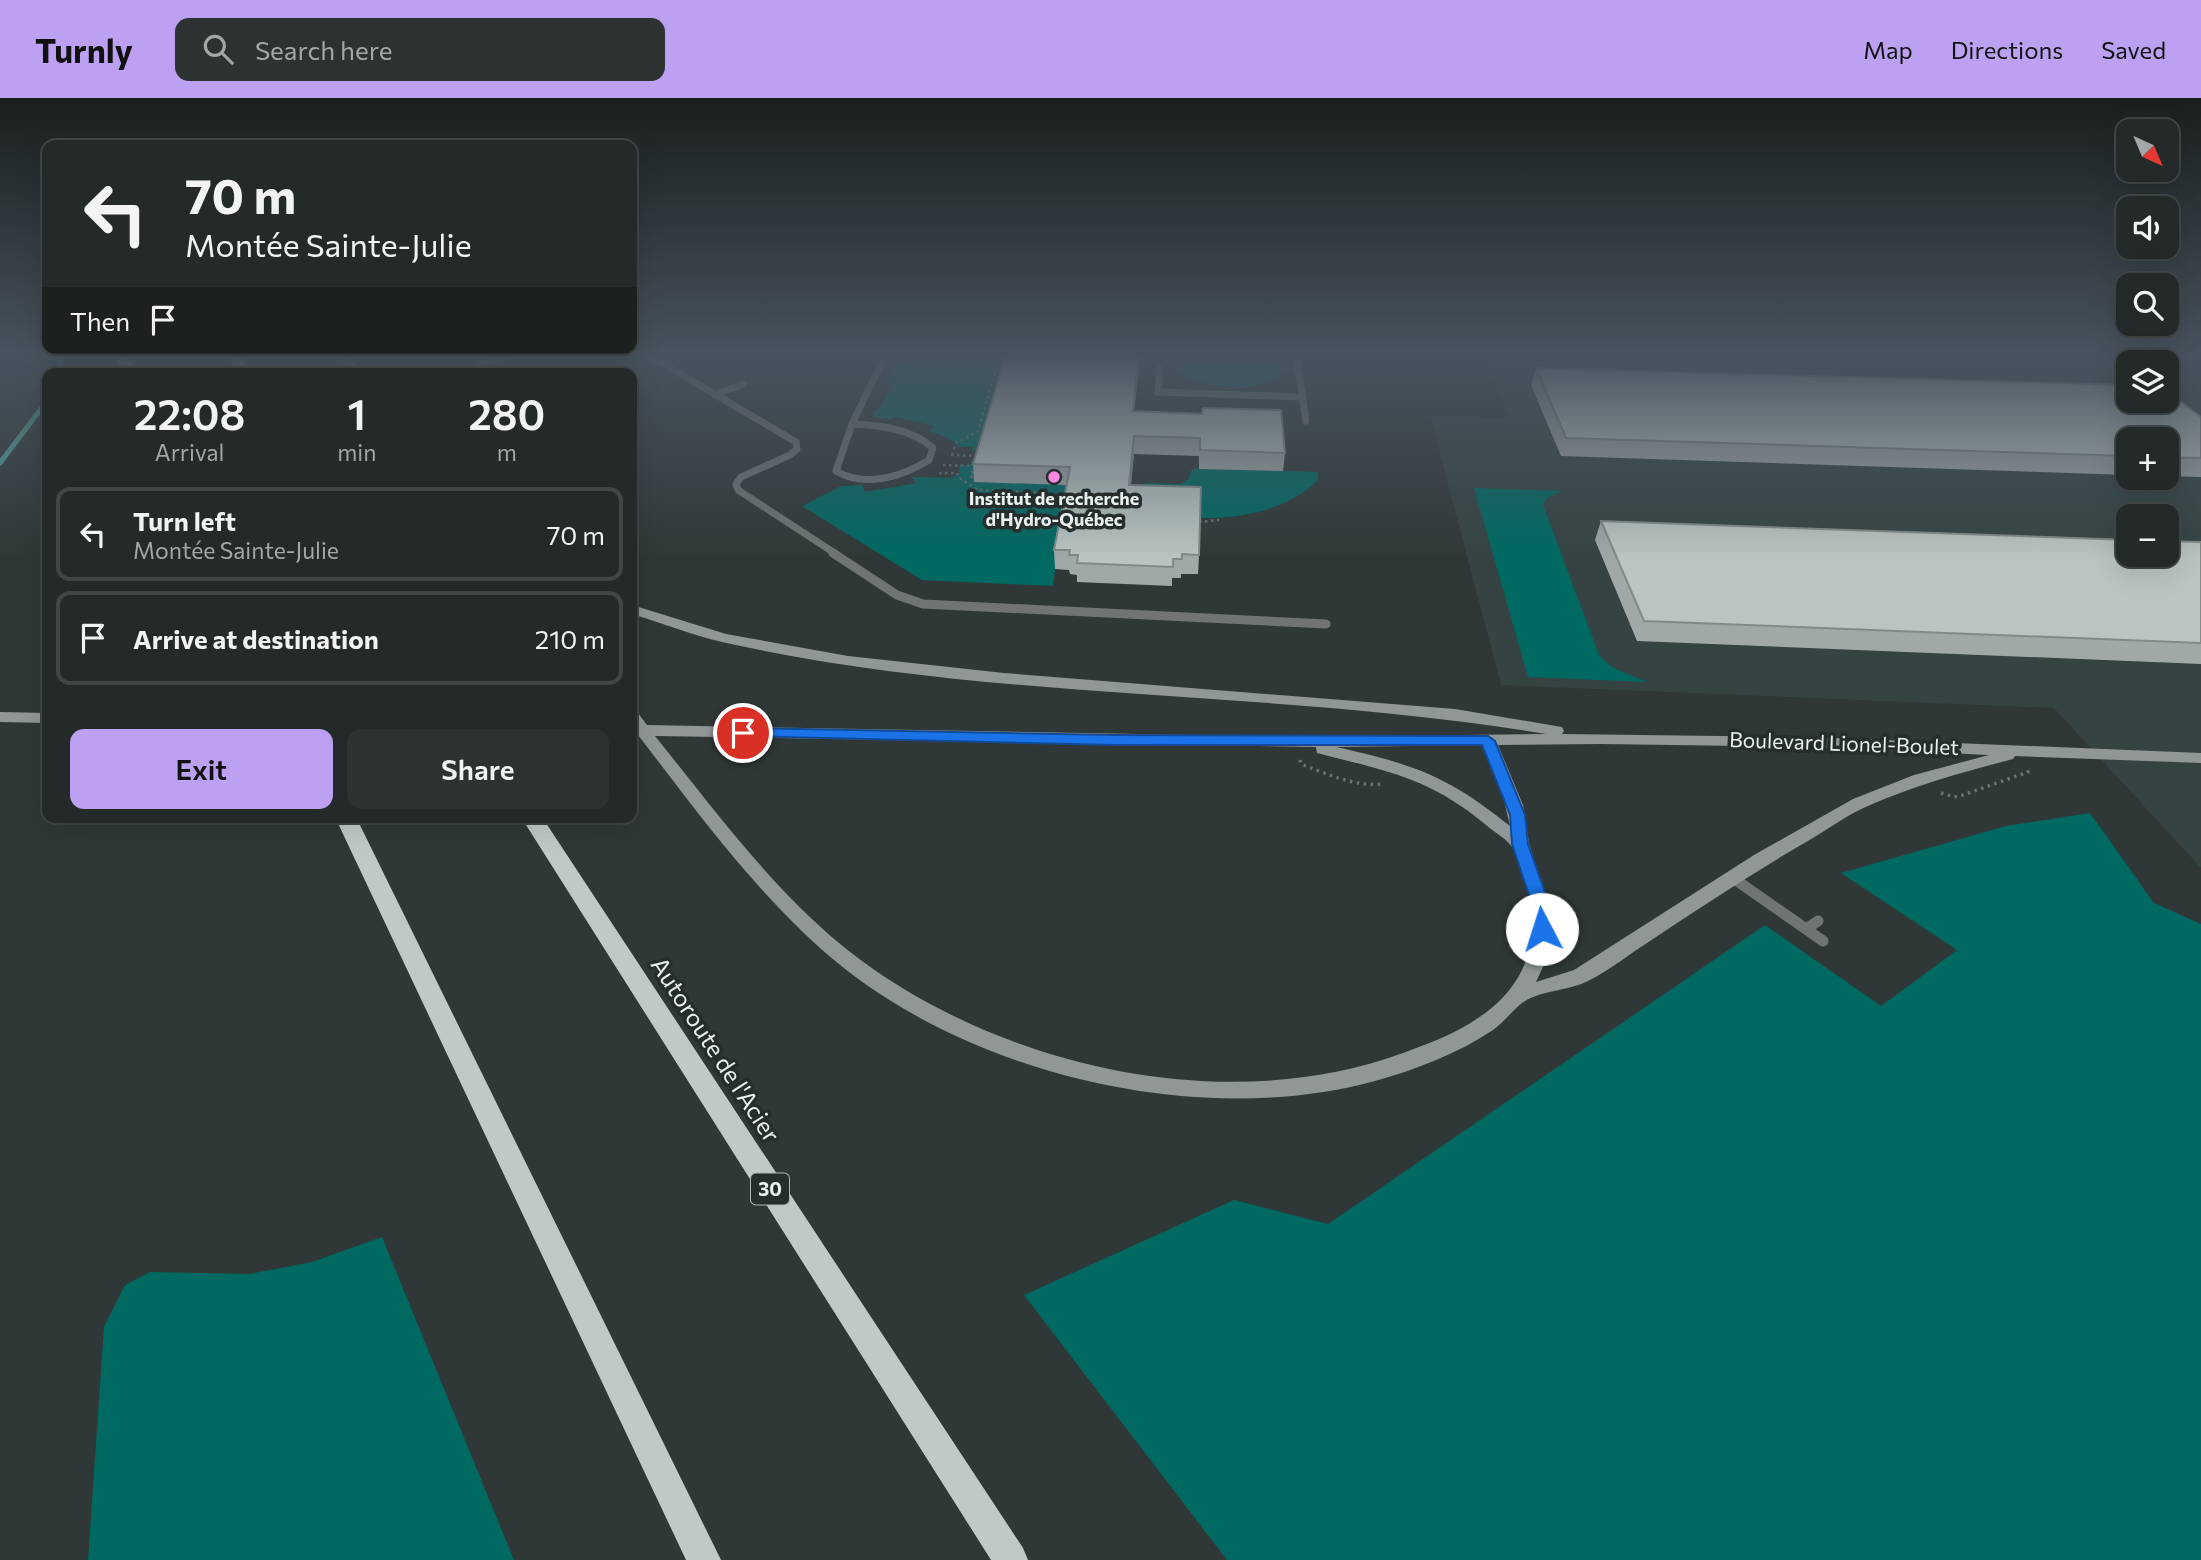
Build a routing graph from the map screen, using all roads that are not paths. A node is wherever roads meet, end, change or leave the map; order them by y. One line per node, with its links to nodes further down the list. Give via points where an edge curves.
1 (762, 422): 4 (lane, via 797,444 796,451 742,476 738,489 905,599 948,607)
2 (852, 424): 2 (lane, via 836,466 840,475 871,479 906,472 929,460 933,448 923,440)
3 (637, 611): 9 (main road, via 749,644 848,661 1455,714)
4 (1326, 624)
5 (0, 717): 6 (main road)
6 (42, 718)
7 (637, 723): 21 (main road, via 773,892 841,956 885,988 944,1019 1053,1062 1132,1082 1212,1091 1333,1083 1400,1065 1464,1038 1498,1016)
8 (637, 730): 11 (main road)
9 (1600, 739): 10 (main road, Boulevard Lionel-Boulet); 12 (main road, Boulevard Lionel-Boulet)
10 (1488, 741): 11 (main road, Boulevard Lionel-Boulet); 16 (main road, via 1517,815)
11 (1295, 742): 16 (main road, via 1424,777 1460,797)
12 (2024, 750): 13 (main road, Boulevard Lionel-Boulet); 17 (main road, via 1891,788)
13 (2201, 758)
14 (348, 823): 22 (highway)
15 (535, 823): 23 (highway, Autoroute de l'Acier / 30)
16 (1520, 844): 21 (main road, via 1537,888 1542,929 1538,956)
17 (1733, 878): 19 (lane); 21 (main road, via 1581,976)
18 (1818, 920): 19 (lane)
19 (1806, 929): 20 (lane)
20 (1823, 941)
21 (1518, 996)
22 (704, 1560)
23 (1011, 1560)

